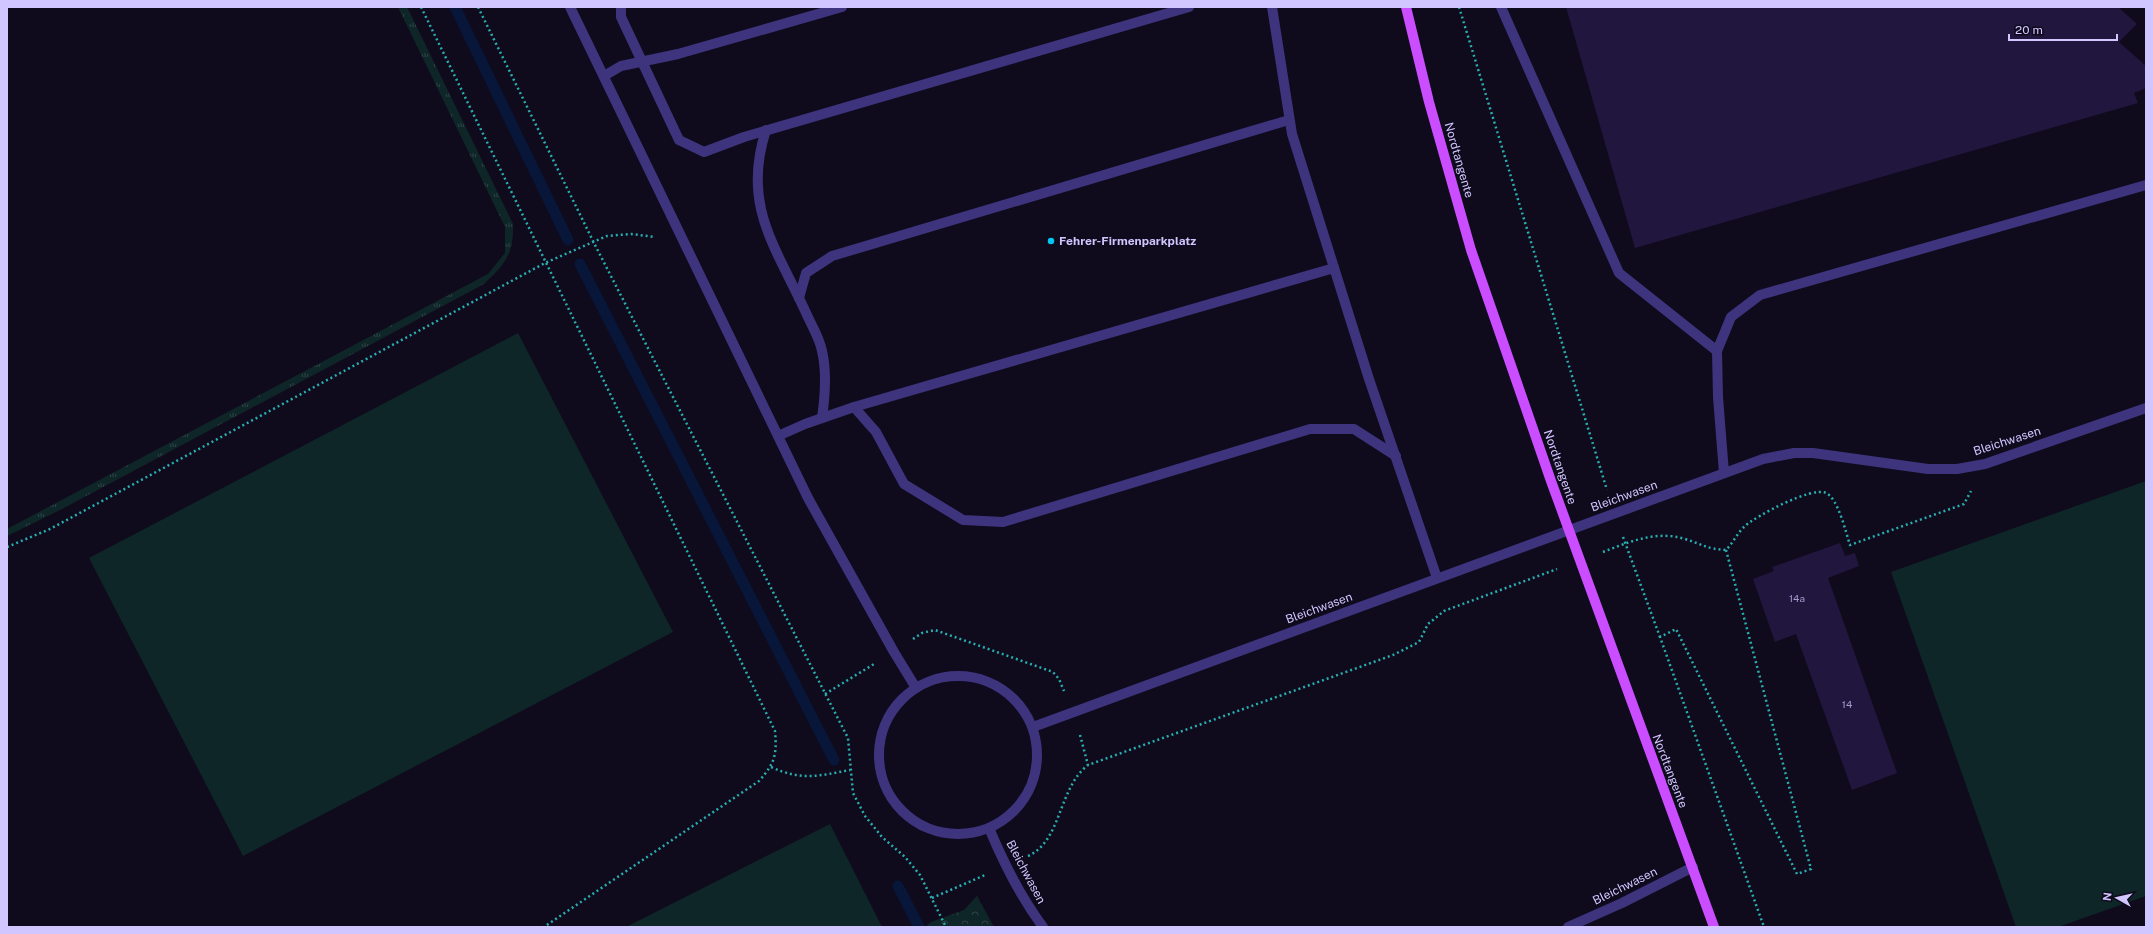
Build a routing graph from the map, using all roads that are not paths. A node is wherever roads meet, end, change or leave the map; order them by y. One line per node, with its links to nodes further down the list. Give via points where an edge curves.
1 (570, 7): 9 (street)
2 (621, 7): 8 (street, via 621,17)
3 (842, 7): 8 (street)
4 (1189, 7): 11 (street)
5 (1272, 7): 10 (street)
6 (1406, 7): 26 (main road, Nordtangente, via 1429,102 1471,250 1551,481)
7 (1501, 7): 15 (street, via 1619,273)
8 (644, 63): 9 (street, via 621,66); 11 (street, via 680,140 704,152)
9 (604, 76): 19 (street)
10 (1290, 120): 13 (street, via 1292,134); 14 (street, via 832,256 806,273)
11 (766, 130): 14 (street, via 760,149 757,194 764,225)
12 (2146, 185): 15 (street, via 1760,295 1731,316)
13 (1334, 268): 16 (street); 20 (street)
14 (799, 298): 18 (street, via 822,350 825,398)
15 (1717, 351): 21 (street)
16 (854, 407): 18 (street); 20 (street, via 876,432 904,484 963,520 1003,522 1310,429 1354,429)
17 (2146, 408): 21 (street, Bleichwasen, via 1985,464 1957,469 1928,469 1813,453 1794,453 1763,459)
18 (822, 418): 19 (street)
19 (778, 436): 23 (street, via 808,498)
20 (1396, 456): 22 (street)
21 (1724, 473): 22 (street, Bleichwasen)
22 (1437, 578): 24 (street, Bleichwasen)
23 (916, 688): 24 (street, via 933,680 955,675 980,678 1000,688 1018,702); 25 (street, via 896,707 882,734 879,758 883,780 899,806 914,820 934,830 960,834)
24 (1032, 727): 25 (street, via 1037,748 1036,772 1027,794 1010,815)
25 (989, 828): 27 (street, Bleichwasen, via 1023,900)
26 (1693, 867): 28 (street, Bleichwasen); 29 (main road, Nordtangente)
27 (1043, 927)
28 (1568, 927)
29 (1714, 927)

